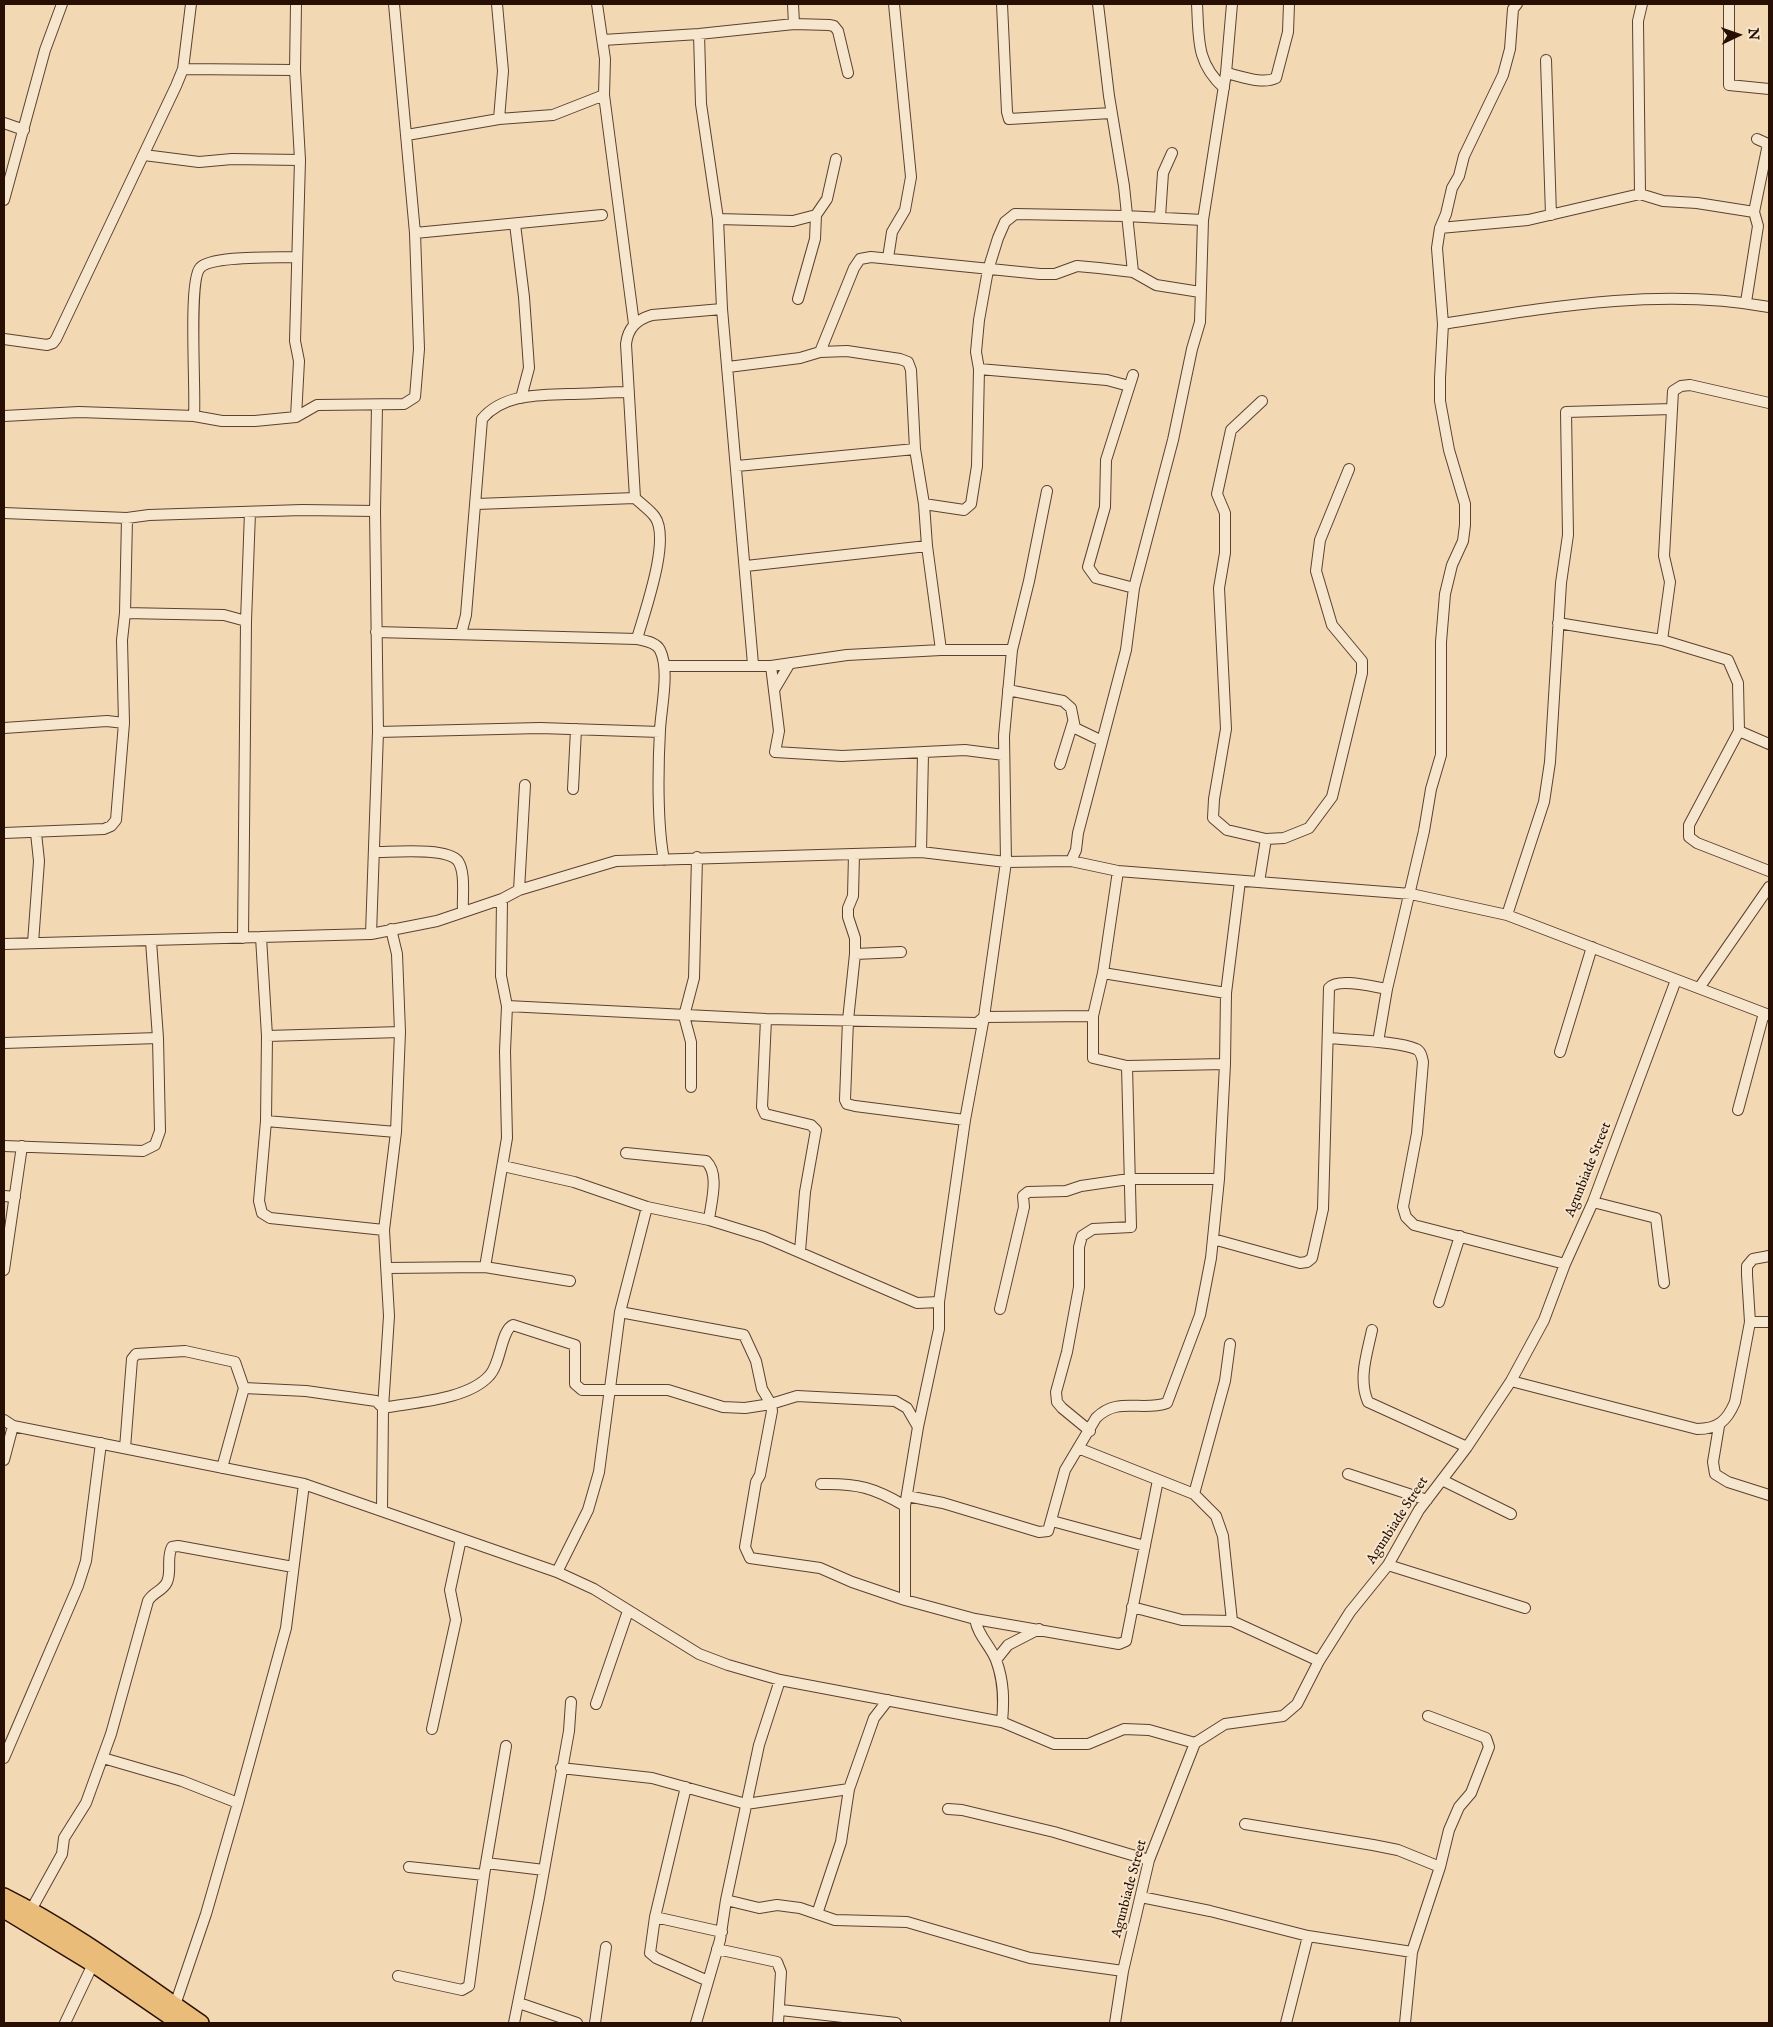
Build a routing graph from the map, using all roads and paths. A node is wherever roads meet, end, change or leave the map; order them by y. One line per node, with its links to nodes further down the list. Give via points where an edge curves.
1 (61, 4): 31 (street)
2 (191, 4): 21 (street)
3 (296, 4): 22 (street)
4 (394, 4): 32 (street)
5 (497, 4): 29 (street, via 503,71)
6 (597, 4): 19 (street)
7 (793, 4): 17 (street)
8 (894, 4): 52 (street, via 911,177 905,210 892,232)
9 (1002, 4): 28 (street, via 1009,119)
10 (1098, 4): 28 (street)
11 (1197, 4): 25 (street, via 1198,37 1205,67)
12 (1232, 4): 24 (street)
13 (1289, 4): 24 (street, via 1288,32 1276,78 1262,81)
14 (1517, 4): 49 (street, via 1513,9 1510,49 1503,75 1464,156)
15 (1642, 4): 38 (street, via 1638,21)
16 (1729, 4): 26 (street, via 1729,84)
17 (794, 24): 18 (street); 23 (street, via 834,26)
18 (699, 34): 19 (street); 46 (street, via 700,104)
19 (603, 40): 27 (street)
20 (1546, 60): 41 (street)
21 (183, 69): 22 (street); 35 (street)
22 (295, 70): 36 (street)
23 (848, 73)
24 (1226, 73): 25 (street)
25 (1224, 88): 47 (street)
26 (1769, 89)
27 (604, 95): 29 (street, via 553,115); 60 (street)
28 (1111, 112): 44 (street, via 1124,186)
29 (499, 118): 32 (street)
30 (4, 123): 31 (street)
31 (24, 130): 39 (street)
32 (407, 135): 50 (street)
33 (1757, 139): 40 (street, via 1768,144)
34 (1172, 153): 45 (street, via 1163,173)
35 (144, 154): 36 (street, via 198,162); 62 (street, via 53,343)
36 (300, 160): 51 (street)
37 (836, 160): 43 (street, via 827,198)
38 (1640, 194): 40 (street, via 1663,201); 41 (street)
39 (4, 200)
40 (1754, 212): 57 (street, via 1758,226)
41 (1551, 214): 49 (street, via 1528,220)
42 (602, 215): 48 (street)
43 (816, 215): 46 (street, via 793,221); 56 (street, via 815,239)
44 (1125, 216): 45 (street); 53 (street, via 1015,214 1005,222); 54 (street)
45 (1160, 217): 47 (street)
46 (718, 219): 59 (street)
47 (1203, 220): 55 (street)
48 (515, 224): 50 (street); 69 (street, via 529,368)
49 (1440, 228): 61 (street, via 1437,248)
50 (415, 232): 72 (street, via 419,349 415,397 404,404)
51 (297, 257): 75 (street, via 213,261 200,267 192,294 195,312); 76 (street, via 295,341 299,361)
52 (888, 258): 53 (street); 63 (street, via 860,259)
53 (988, 270): 54 (street, via 1055,274 1077,266); 65 (street, via 976,341)
54 (1133, 272): 55 (street, via 1156,285)
55 (1200, 292): 90 (street, via 1200,322)
56 (798, 299)
57 (1746, 302): 58 (street); 61 (street, via 1662,298 1531,310)
58 (1769, 307)
59 (722, 309): 60 (street, via 652,315); 64 (street)
60 (634, 324): 68 (street, via 626,344)
61 (1443, 324): 136 (street, via 1440,401 1449,450 1465,504 1465,525 1463,541 1445,594 1441,642 1441,755 1431,789)
62 (4, 339)
63 (820, 352): 64 (street, via 800,358); 77 (street, via 847,351 908,362)
64 (728, 367): 78 (street)
65 (980, 369): 67 (street, via 1107,380); 83 (street, via 977,466 971,504 964,510)
66 (1133, 375): 67 (street)
67 (1129, 386): 90 (street, via 1106,460 1105,507 1088,567 1096,578)
68 (629, 392): 69 (street, via 551,393); 81 (street)
69 (521, 398): 82 (street, via 498,404 482,419)
70 (1262, 401): 122 (street, via 1231,430 1217,494 1225,512 1225,553 1219,588 1226,729 1213,818 1227,830)
71 (1769, 403): 73 (street, via 1690,385 1673,391)
72 (377, 406): 76 (street, via 317,405); 84 (street)
73 (1672, 409): 93 (street, via 1566,412 1568,535); 97 (street, via 1664,556 1670,582)
74 (4, 416): 75 (street, via 79,412)
75 (194, 416): 76 (street, via 222,421)
76 (296, 417)
77 (915, 449): 78 (street); 83 (street)
78 (737, 466): 89 (street)
79 (1349, 469): 122 (street, via 1320,540 1316,571 1332,625 1362,661 1362,673 1332,797 1309,828 1284,838)
80 (1047, 491): 99 (street)
81 (635, 498): 82 (street); 96 (street, via 656,518 660,545 654,583)
82 (477, 504): 95 (street, via 466,615)
83 (924, 504): 88 (street)
84 (375, 511): 86 (street); 94 (street)
85 (4, 512): 87 (street)
86 (250, 512): 87 (street); 92 (street)
87 (127, 518): 91 (street)
88 (927, 546): 89 (street); 98 (street)
89 (746, 566): 101 (street)
90 (1134, 588): 113 (street, via 1126,650)
91 (125, 613): 92 (street, via 224,615); 107 (street, via 122,640)
92 (246, 621): 142 (street)
93 (1558, 623): 97 (street); 139 (street, via 1544,802)
94 (376, 632): 95 (street); 111 (street)
95 (461, 634): 96 (street)
96 (637, 639): 102 (street, via 650,642 659,649)
97 (1662, 640): 110 (street, via 1728,660 1738,683)
98 (941, 650): 99 (street); 100 (street, via 847,655)
99 (1012, 650): 105 (street)
100 (790, 663): 103 (street); 104 (street)
101 (752, 664): 102 (street); 103 (street)
102 (665, 666): 112 (street)
103 (771, 666): 104 (street)
104 (774, 690): 115 (street, via 779,732 775,752 842,756)
105 (1008, 690): 106 (street, via 1063,701 1071,708); 116 (street)
106 (1073, 722): 113 (street, via 1075,728); 117 (street)
107 (124, 723): 108 (street, via 108,721); 121 (street, via 116,820 104,828)
108 (4, 728)
109 (576, 729): 111 (street); 112 (street); 119 (street)
110 (1739, 731): 114 (street); 131 (street, via 1689,825 1689,837 1697,844)
111 (378, 732): 123 (street)
112 (660, 732): 127 (street, via 660,837)
113 (1102, 741): 128 (street)
114 (1769, 744)
115 (923, 754): 116 (street, via 965,750); 124 (street)
116 (1004, 755): 129 (street)
117 (1060, 764)
118 (525, 785): 135 (street)
119 (573, 789)
120 (4, 833): 121 (street)
121 (36, 833): 145 (street, via 39,860)
122 (1266, 839): 133 (street)
123 (375, 852): 138 (street, via 448,853 458,862 462,874); 141 (street)
124 (921, 852): 125 (street); 129 (street)
125 (854, 854): 126 (street); 149 (street, via 853,896 848,917 855,938)
126 (697, 857): 127 (street); 157 (street, via 694,978)
127 (664, 860): 135 (street, via 616,862)
128 (1071, 860): 129 (street); 130 (street)
129 (1006, 862): 159 (street)
130 (1118, 871): 132 (street); 150 (street)
131 (1769, 872)
132 (1240, 881): 133 (street); 154 (street)
133 (1259, 882): 136 (street)
134 (1769, 887): 152 (street)
135 (519, 890): 137 (street)
136 (1411, 894): 139 (street); 153 (street)
137 (502, 898): 138 (street); 155 (street, via 501,976)
138 (463, 911): 140 (street, via 437,921)
139 (1507, 915): 147 (street)
140 (391, 929): 141 (street); 162 (street, via 396,954)
141 (370, 934): 143 (street)
142 (243, 938): 143 (street); 144 (street)
143 (261, 938): 163 (street)
144 (151, 941): 145 (street); 164 (street)
145 (33, 943): 146 (street)
146 (4, 944)
147 (1592, 947): 151 (street); 168 (street)
148 (901, 952): 149 (street)
149 (855, 954): 161 (street)
150 (1103, 973): 154 (street); 158 (street)
151 (1676, 980): 152 (street); 184 (street, Agunbiade Street)
152 (1699, 988): 156 (street)
153 (1387, 989): 165 (street, via 1341,982 1332,984 1329,988); 166 (street)
154 (1226, 993): 169 (street)
155 (507, 1006): 157 (street); 179 (street, via 508,1138)
156 (1767, 1014): 172 (street)
157 (684, 1016): 160 (street); 171 (street, via 691,1042)
158 (1093, 1016): 159 (street); 170 (street, via 1093,1058)
159 (984, 1017): 161 (street, via 977,1023); 173 (street)
160 (766, 1019): 161 (street); 190 (street, via 762,1107 765,1114 811,1125 816,1130 805,1192)
161 (848, 1020): 173 (street, via 847,1104)
162 (400, 1032): 163 (street); 175 (street)
163 (267, 1036): 174 (street)
164 (158, 1038): 167 (street); 177 (street, via 160,1131 155,1145 143,1151)
165 (1329, 1038): 166 (street); 189 (street, via 1323,1208 1312,1258 1300,1263)
166 (1378, 1042): 188 (street, via 1417,1049 1422,1055 1417,1133 1403,1207 1406,1217 1414,1225)
167 (4, 1043)
168 (1560, 1052)
169 (1226, 1064): 170 (street); 181 (street)
170 (1127, 1066): 180 (street)
171 (691, 1087)
172 (1738, 1110)
173 (965, 1120): 198 (street)
174 (266, 1121): 175 (street); 187 (street, via 259,1201 262,1213 270,1218)
175 (396, 1132): 187 (street)
176 (4, 1146): 177 (street)
177 (22, 1146): 183 (street)
178 (626, 1153): 186 (street, via 706,1161 714,1175)
179 (503, 1166): 185 (street, via 574,1182); 193 (street)
180 (1129, 1179): 181 (street); 200 (street, via 1066,1191 1028,1192 1023,1196 1024,1207); 215 (street, via 1131,1227 1093,1229 1082,1236 1079,1287 1056,1392 1062,1408)
181 (1219, 1179): 189 (street)
182 (4, 1196): 183 (street)
183 (15, 1196): 195 (street)
184 (1593, 1202): 192 (street, Agunbiade Street); 197 (street, via 1656,1218)
185 (647, 1208): 186 (street); 201 (street)
186 (709, 1220): 190 (street)
187 (384, 1230): 194 (street)
188 (1460, 1236): 192 (street); 199 (street)
189 (1213, 1239): 215 (street, via 1200,1315 1167,1403 1134,1407 1119,1404 1103,1411)
190 (800, 1251): 198 (street, via 917,1303)
191 (1769, 1256): 202 (street, via 1753,1259 1747,1266)
192 (1565, 1264): 206 (street, Agunbiade Street, via 1544,1320)
193 (485, 1267): 194 (street); 196 (street)
194 (387, 1268): 210 (street, via 389,1316)
195 (4, 1270)
196 (570, 1281)
197 (1664, 1283)
198 (939, 1302): 214 (street, via 939,1329)
199 (1439, 1302)
200 (1000, 1310)
201 (620, 1312): 208 (street); 209 (street, via 744,1334 756,1362 762,1389)
202 (1750, 1322): 203 (street); 213 (street, via 1735,1402)
203 (1769, 1322)
204 (1372, 1330): 217 (street, via 1364,1368 1363,1387 1368,1402)
205 (1230, 1344): 227 (street, via 1225,1381)
206 (1511, 1381): 213 (street, via 1697,1429); 217 (street, Agunbiade Street)
207 (244, 1388): 210 (street, via 315,1392 376,1401); 218 (street, via 235,1362 185,1351 136,1354 132,1359); 221 (street)
208 (610, 1391): 209 (street, via 668,1390 723,1407); 210 (street, via 578,1388 575,1384 574,1345 512,1325 506,1331 499,1362 479,1385 449,1396); 238 (street, via 594,1494)
209 (771, 1404): 214 (street, via 797,1396 895,1401 907,1408); 239 (street, via 770,1424 745,1547 750,1558 820,1568)
210 (383, 1408): 231 (street)
211 (4, 1420): 212 (street)
212 (13, 1426): 216 (street); 220 (street)
213 (1719, 1426): 228 (street, via 1713,1462 1715,1474 1728,1482)
214 (918, 1427): 230 (street)
215 (1090, 1431): 219 (street)
216 (101, 1443): 218 (street); 257 (street, via 86,1561)
217 (1467, 1447): 224 (street, Agunbiade Street)
218 (125, 1448): 221 (street)
219 (1078, 1448): 223 (street); 233 (street, via 1065,1470)
220 (4, 1460)
221 (222, 1468): 225 (street)
222 (1348, 1474): 229 (street)
223 (1158, 1480): 227 (street); 235 (street)
224 (1442, 1480): 229 (street, Agunbiade Street); 232 (street)
225 (304, 1484): 231 (street); 237 (street)
226 (821, 1484): 230 (street, via 866,1487)
227 (1194, 1494): 244 (street, via 1221,1524)
228 (1769, 1496)
229 (1427, 1500): 236 (street, Agunbiade Street)
230 (906, 1501): 233 (street, via 943,1504 1040,1532 1048,1531); 239 (street)
231 (382, 1511): 234 (street)
232 (1511, 1514)
233 (1052, 1521): 235 (street)
234 (460, 1539): 238 (street); 254 (street, via 450,1590 456,1620)
235 (1145, 1546): 240 (street)
236 (1388, 1565): 241 (street); 247 (street, Agunbiade Street, via 1350,1612)
237 (293, 1567): 258 (street, via 172,1546 168,1553 168,1580 148,1601); 262 (street, via 286,1628)
238 (557, 1572): 242 (street)
239 (905, 1600): 243 (street)
240 (1132, 1607): 244 (street, via 1182,1620); 245 (street, via 1129,1633 1126,1641 1119,1644)
241 (1525, 1608)
242 (628, 1610): 248 (street, via 713,1660); 251 (street)
243 (975, 1619): 245 (street); 246 (street, via 977,1631)
244 (1232, 1621): 247 (street)
245 (1039, 1629): 246 (street, via 1008,1645)
246 (996, 1660): 253 (street, via 1004,1693)
247 (1319, 1661): 255 (street, Agunbiade Street, via 1297,1704 1283,1716 1225,1724)
248 (780, 1680): 249 (street); 263 (street, via 759,1745)
249 (888, 1700): 253 (street); 261 (street, via 874,1718)
250 (571, 1702): 259 (street)
251 (596, 1704)
252 (1428, 1716): 269 (street, via 1486,1738 1489,1747 1471,1793 1459,1808 1449,1830)
253 (1002, 1722): 255 (street, via 1054,1744 1088,1744 1124,1730 1149,1730)
254 (432, 1729)
255 (1195, 1743): 266 (street, Agunbiade Street)
256 (506, 1746): 267 (street)
257 (4, 1758)
258 (103, 1758): 262 (street); 276 (street, via 86,1803 64,1838 62,1854)
259 (562, 1768): 260 (street, via 652,1778); 270 (street)
260 (686, 1787): 263 (street); 278 (street)
261 (849, 1790): 263 (street); 277 (street, via 841,1842)
262 (238, 1803): 289 (street, via 206,1914)
263 (746, 1804): 274 (street)
264 (948, 1809): 266 (street, via 1054,1832)
265 (1245, 1824): 269 (street, via 1398,1850)
266 (1149, 1860): 273 (street, Agunbiade Street)
267 (486, 1863): 270 (street); 271 (street)
268 (409, 1867): 271 (street)
269 (1440, 1867): 283 (street)
270 (544, 1870): 288 (street)
271 (484, 1875): 286 (street, via 469,1986 462,1990)
272 (4, 1896): 276 (highway)
273 (1141, 1896): 280 (street); 285 (street, Agunbiade Street)
274 (726, 1900): 277 (street, via 759,1908 777,1905); 279 (street)
275 (4, 1910): 284 (highway)
276 (31, 1910): 289 (highway)
277 (817, 1914): 285 (street, via 835,1920 907,1922 1030,1958)
278 (655, 1917): 279 (street); 287 (street, via 650,1953)
279 (722, 1932): 282 (street)
280 (1308, 1936): 283 (street); 301 (street)
281 (606, 1947): 296 (street)
282 (717, 1949): 287 (street); 290 (street, via 777,1962 780,1967)
283 (1412, 1952): 302 (street)
284 (93, 1964): 291 (street); 292 (highway)
285 (1123, 1971): 300 (street, Agunbiade Street)
286 (398, 1976)
287 (708, 1980): 297 (street)
288 (519, 2003): 294 (street); 295 (street)
289 (175, 2005): 293 (highway)
290 (780, 2010): 298 (street); 299 (street)
291 (65, 2023)
292 (179, 2023)
293 (201, 2023)
294 (514, 2023)
295 (577, 2023)
296 (594, 2023)
297 (696, 2023)
298 (778, 2023)
299 (896, 2023)
300 (1115, 2023)
301 (1286, 2023)
302 (1405, 2023)

